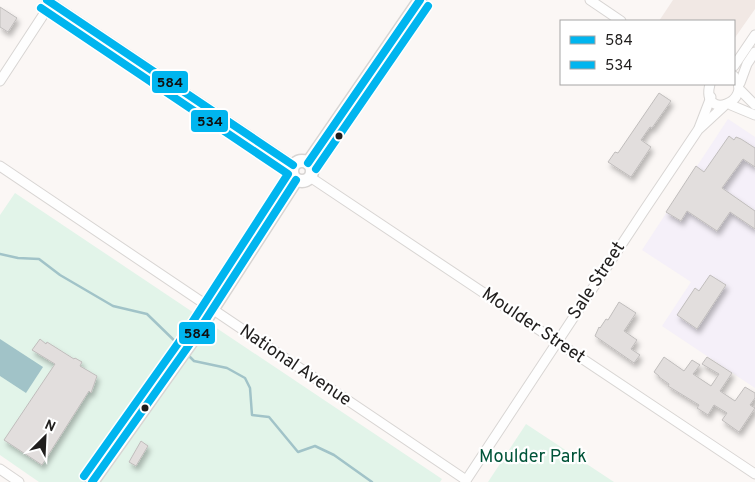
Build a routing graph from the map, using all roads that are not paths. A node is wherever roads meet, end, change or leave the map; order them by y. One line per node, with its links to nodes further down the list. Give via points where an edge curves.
1 (420, 0): 15 (street)
2 (590, 0): 4 (street)
3 (51, 1): 8 (street); 16 (street)
4 (620, 20)
5 (755, 35): 7 (street)
6 (755, 52): 9 (street)
7 (735, 65)
8 (0, 81)
9 (738, 83): 11 (street, Sale Street, via 738,99); 12 (street)
10 (708, 89): 11 (street, via 714,102); 14 (street, Sale Street)
11 (728, 105): 13 (street); 14 (street, Sale Street)
12 (755, 105)
13 (755, 115)
14 (698, 130): 21 (street, Sale Street)
15 (308, 163): 16 (street, via 302,161); 18 (street, via 312,171)
16 (293, 165): 19 (street, via 292,175)
17 (0, 166): 20 (street, National Avenue)
18 (310, 177): 19 (street, via 305,181); 21 (street, Moulder Street)
19 (296, 180): 20 (street)
20 (212, 310): 24 (street, National Avenue); 26 (street)
21 (557, 342): 23 (street, Moulder Street); 24 (street, Sale Street)
22 (0, 469): 25 (street)
23 (755, 474)
24 (465, 481)
25 (19, 482)
26 (92, 482)

